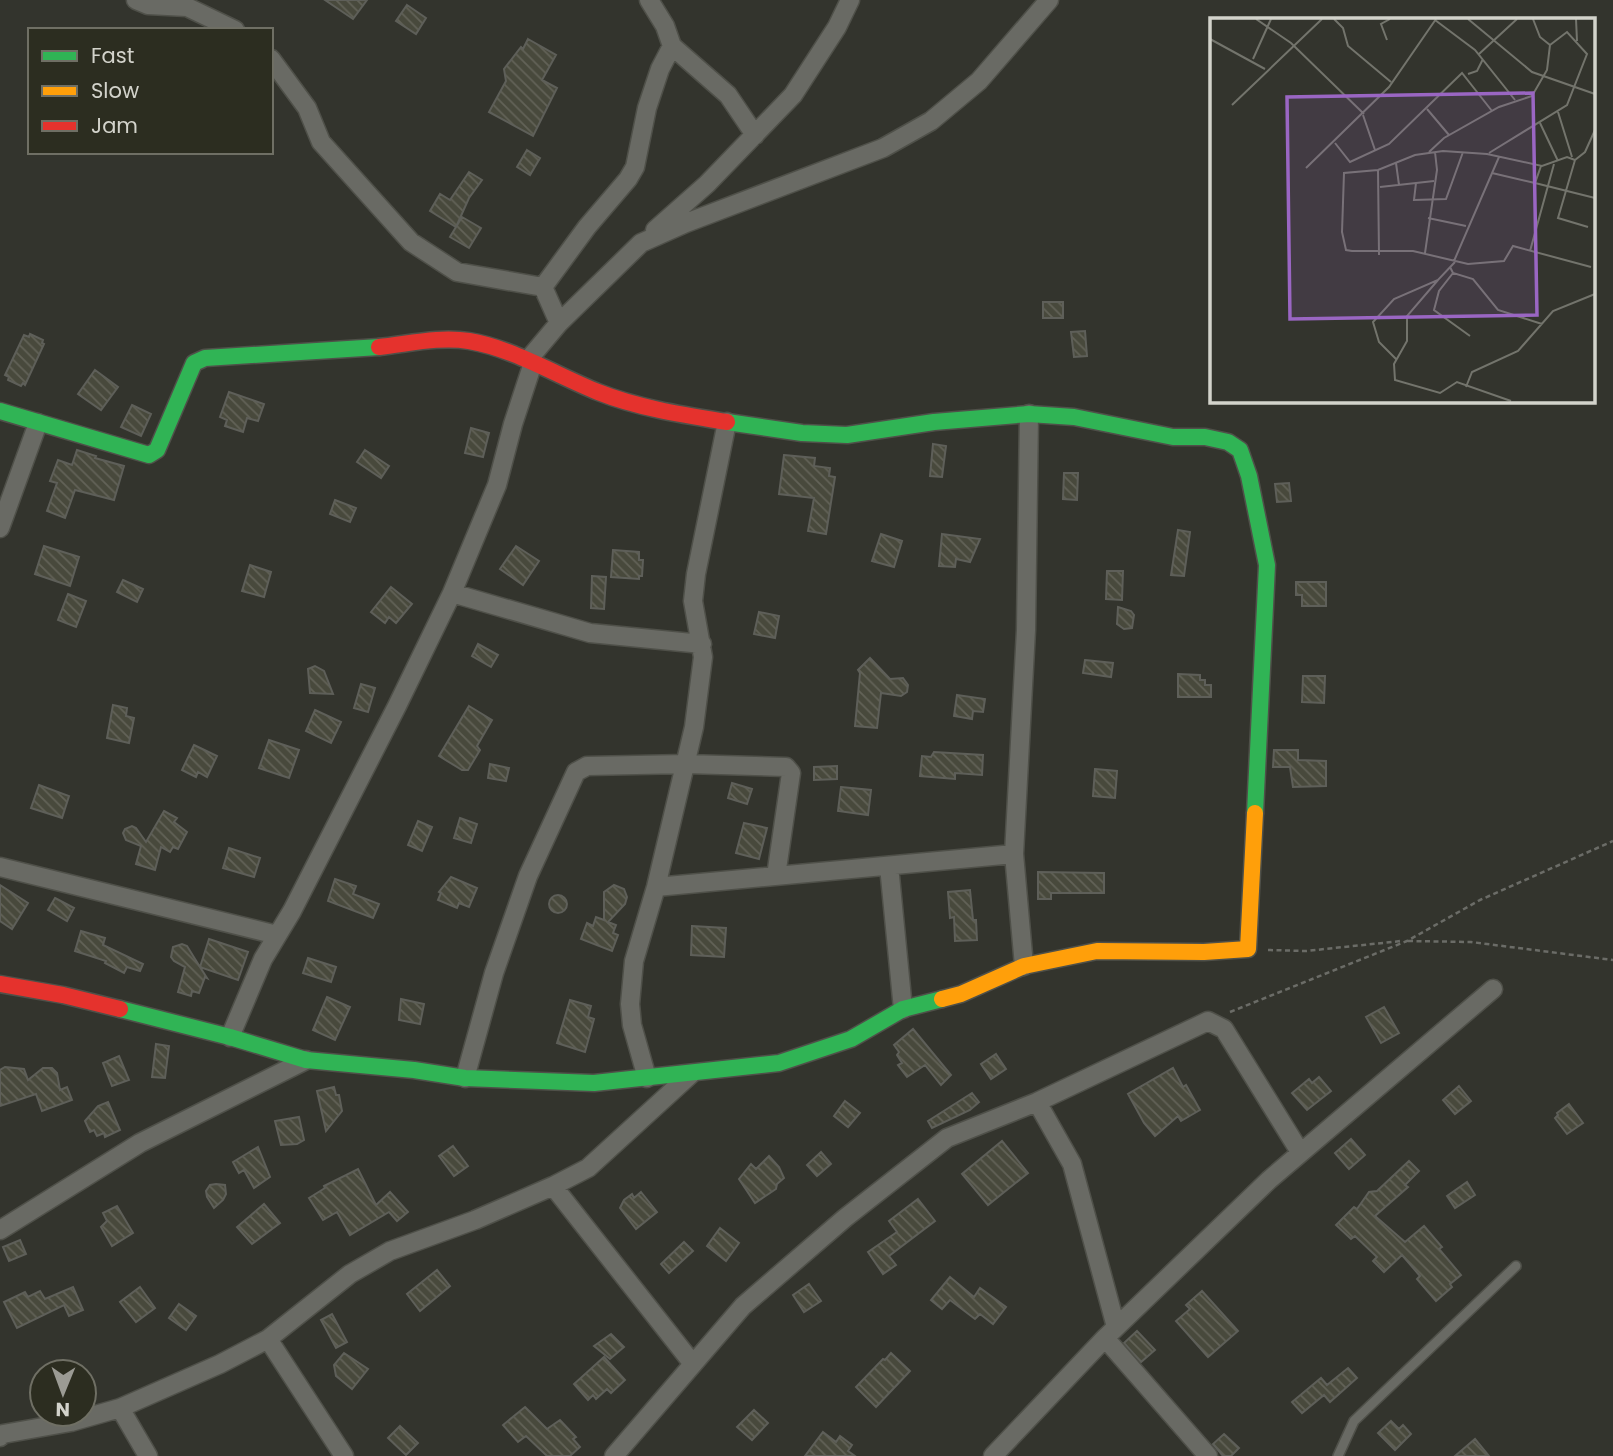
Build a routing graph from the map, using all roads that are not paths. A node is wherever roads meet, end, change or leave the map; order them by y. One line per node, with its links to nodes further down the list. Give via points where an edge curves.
1 (136, 0): 5 (street, via 187,7)
2 (649, 0): 6 (street)
3 (850, 0): 8 (street, via 793,95)
4 (1049, 0): 9 (street, via 979,81 931,121 883,148)
5 (231, 28)
6 (672, 46): 8 (street, via 728,95); 10 (street, via 647,108 635,167)
7 (273, 62): 10 (street, via 307,108 321,142 411,242 457,272)
8 (755, 135): 9 (street, via 708,184)
9 (640, 243): 11 (street)
10 (543, 287): 11 (street)
11 (559, 323): 12 (street)
12 (531, 361): 15 (street, via 471,341 450,340 205,358 194,363 157,450 149,455); 16 (street, via 600,393); 18 (street, via 497,485)
13 (0, 411): 15 (street)
14 (1029, 414): 16 (street, via 847,435); 21 (street, via 1026,630); 27 (street, via 1228,442 1240,450 1249,475 1267,565 1248,949 1097,951)
15 (38, 422): 17 (street)
16 (727, 422): 19 (street, via 696,574 693,601)
17 (0, 527)
18 (452, 593): 19 (street, via 590,633); 26 (street)
19 (702, 645): 20 (street)
20 (686, 764): 24 (street, via 790,769); 25 (street); 34 (street, via 587,766 576,772 528,876 494,973)
21 (1014, 854): 22 (street); 27 (street)
22 (889, 866): 24 (street); 30 (street)
23 (0, 867): 26 (street)
24 (776, 876): 25 (street)
25 (656, 887): 35 (street, via 634,961 630,1004)
26 (277, 935): 31 (street)
27 (1024, 966): 30 (street, via 961,994)
28 (0, 984): 31 (street)
29 (1493, 989): 37 (street)
30 (903, 1009): 33 (street, via 851,1039 779,1063)
31 (230, 1037): 32 (street)
32 (306, 1060): 34 (street); 39 (street, via 140,1143)
33 (691, 1074): 35 (street); 38 (street, via 588,1168)
34 (465, 1078): 35 (street, via 594,1083)
35 (647, 1078)
36 (1037, 1102): 37 (street, via 1208,1021 1224,1029); 41 (street, via 1072,1164); 43 (street, via 947,1138 743,1306)
37 (1300, 1152): 41 (street)
38 (552, 1186): 42 (street, via 390,1251 350,1274); 43 (street)
39 (0, 1230)
40 (1516, 1266): 51 (lane, via 1354,1421)
41 (1110, 1333): 49 (street); 50 (street)
42 (268, 1339): 44 (street); 47 (street)
43 (692, 1364): 48 (street)
44 (120, 1408): 45 (street); 46 (street)
45 (0, 1437)
46 (148, 1456)
47 (344, 1456)
48 (614, 1456)
49 (993, 1456)
50 (1208, 1456)
51 (1338, 1456)

